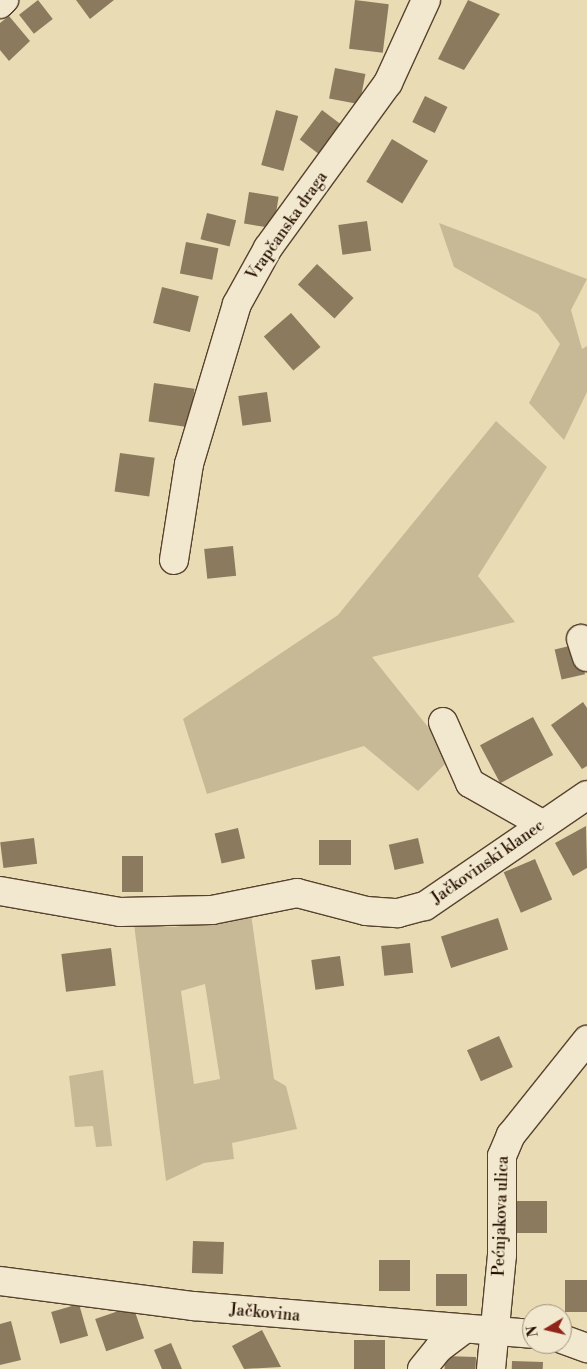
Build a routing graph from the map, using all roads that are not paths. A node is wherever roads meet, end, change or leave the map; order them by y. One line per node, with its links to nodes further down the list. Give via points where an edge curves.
1 (4, 0): 3 (street)
2 (426, 0): 4 (street, Vrapčanska draga, via 388,83 268,248 236,304 189,464)
3 (0, 4)
4 (174, 560)
5 (443, 722): 7 (street, via 470,783)
6 (587, 795): 7 (street, Jačkovinski klanec)
7 (542, 824): 8 (street, Jačkovinski klanec, via 425,906 398,913 366,911 297,893 212,910 120,912)
8 (0, 891)
9 (587, 1040): 12 (street, Pećnjakova ulica, via 511,1135 502,1156 502,1255)
10 (0, 1281): 11 (street, Jačkovina, via 193,1306)
11 (463, 1330): 12 (street, Jačkovina); 16 (street, via 439,1348)
12 (493, 1331): 13 (street, Jačkovina); 17 (street, Pećnjakova ulica)
13 (522, 1333)
14 (572, 1343): 15 (street)
15 (587, 1348)
16 (422, 1369)
17 (491, 1369)

